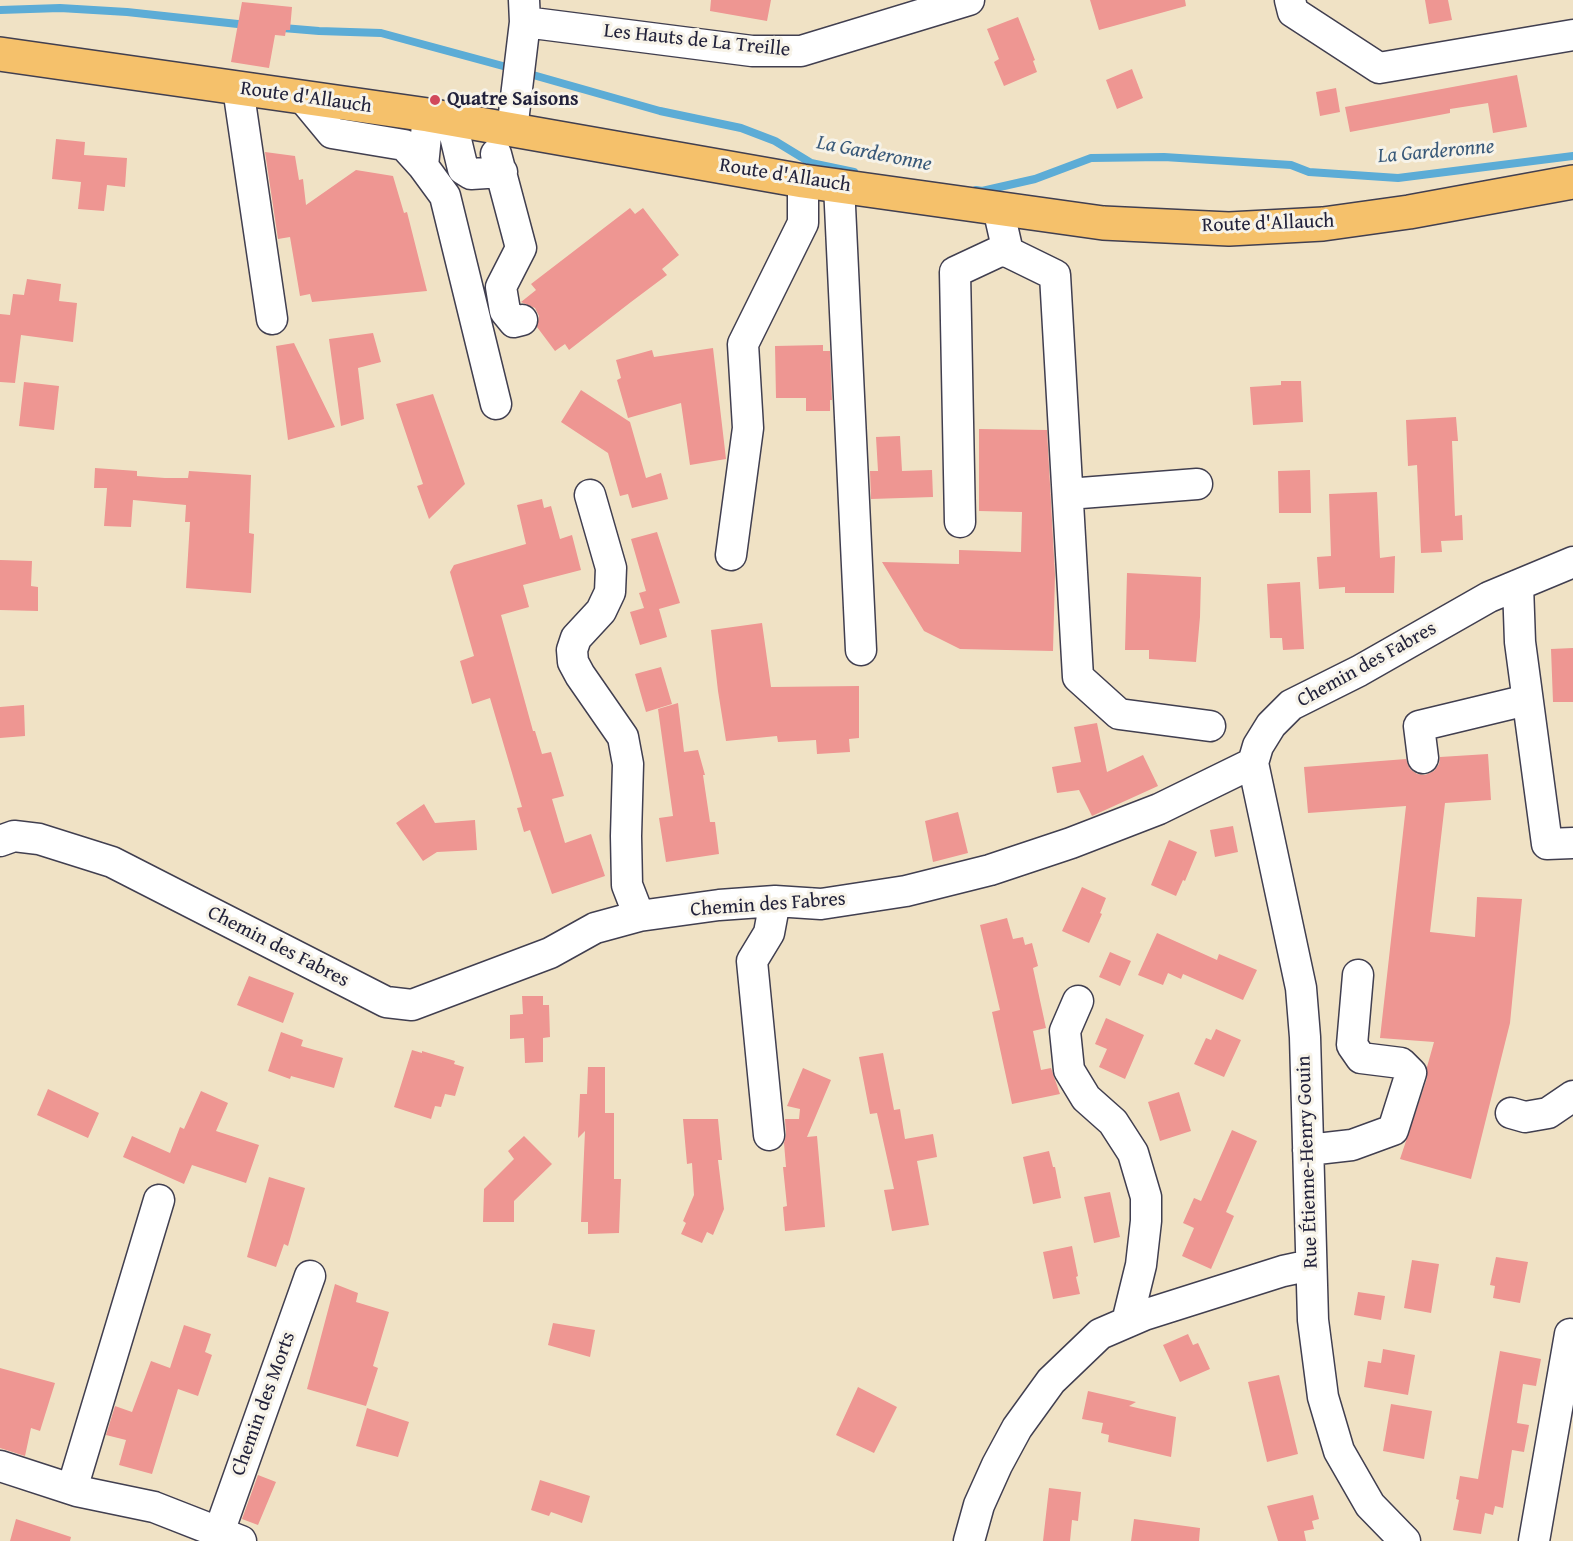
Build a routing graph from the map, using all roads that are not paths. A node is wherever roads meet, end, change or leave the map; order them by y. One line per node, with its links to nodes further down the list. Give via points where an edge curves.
1 (969, 0): 3 (street, Les Hauts de La Treille, via 801,51 752,51)
2 (1290, 0): 4 (street, via 1293,12 1379,68)
3 (524, 24): 9 (street, Les Hauts de La Treille, via 517,91)
4 (1573, 35)
5 (0, 54): 6 (main road, Route d'Allauch)
6 (238, 88): 7 (main road, Route d'Allauch); 16 (street)
7 (303, 98): 8 (main road, Route d'Allauch); 10 (street, via 332,133 404,145)
8 (440, 117): 9 (main road, Route d'Allauch); 9 (street, via 463,169 471,174); 10 (street)
9 (504, 152): 11 (main road, Route d'Allauch); 17 (street, via 521,248 501,287 505,311 514,322)
10 (423, 166): 18 (street, via 445,196)
11 (803, 181): 13 (main road, Route d'Allauch); 23 (street, via 803,224 743,344 748,428)
12 (1573, 182): 14 (main road, Route d'Allauch, via 1323,224 1229,229 1103,223)
13 (838, 185): 14 (main road, Route d'Allauch); 26 (street)
14 (998, 208): 15 (street)
15 (1008, 252): 20 (street, via 1055,275); 22 (street, via 1000,251 955,272)
16 (272, 319)
17 (522, 320)
18 (496, 404)
19 (1197, 484): 20 (street)
20 (1068, 494): 28 (street, via 1077,677 1119,714)
21 (590, 495): 34 (street, via 611,568 610,592 601,611 576,638 573,662 623,737 628,764 627,885)
22 (960, 522)
23 (731, 555)
24 (1573, 562): 25 (street, Chemin des Fabres)
25 (1518, 585): 27 (street); 30 (street, Chemin des Fabres, via 1291,705 1271,725)
26 (861, 651)
27 (1527, 700): 29 (street, via 1419,726); 32 (street, via 1547,844)
28 (1210, 726)
29 (1423, 758)
30 (1253, 762): 33 (street, Chemin des Fabres, via 1159,809 990,870 906,891 821,904); 40 (street, Rue Étienne-Henry Gouin, via 1301,988)
31 (0, 841): 34 (street, Chemin des Fabres, via 14,836 39,838 112,862 386,1002 397,1004 412,1005 550,953 595,928)
32 (1573, 843)
33 (776, 901): 34 (street, Chemin des Fabres); 39 (street, via 769,933 752,961)
34 (639, 916)
35 (1358, 975): 40 (street, via 1352,1045 1361,1058 1401,1063 1411,1073 1393,1130 1352,1145)
36 (1078, 1001): 44 (street, via 1065,1031 1069,1070 1086,1098 1113,1122 1133,1153 1146,1197 1141,1265)
37 (1573, 1096): 38 (street, via 1548,1113 1525,1117)
38 (1511, 1113)
39 (769, 1135)
40 (1308, 1150): 42 (street, Rue Étienne-Henry Gouin)
41 (159, 1200): 47 (street)
42 (1311, 1265): 44 (street); 50 (street, Rue Étienne-Henry Gouin, via 1322,1386 1339,1451 1370,1505)
43 (310, 1276): 48 (street, Chemin des Morts)
44 (1127, 1322): 49 (street, via 1100,1334 1051,1381 1017,1428 979,1505)
45 (1570, 1334): 51 (street)
46 (0, 1466): 47 (street)
47 (72, 1489): 48 (street, via 154,1507)
48 (218, 1536)
49 (969, 1541)
50 (1405, 1541)
51 (1534, 1541)

